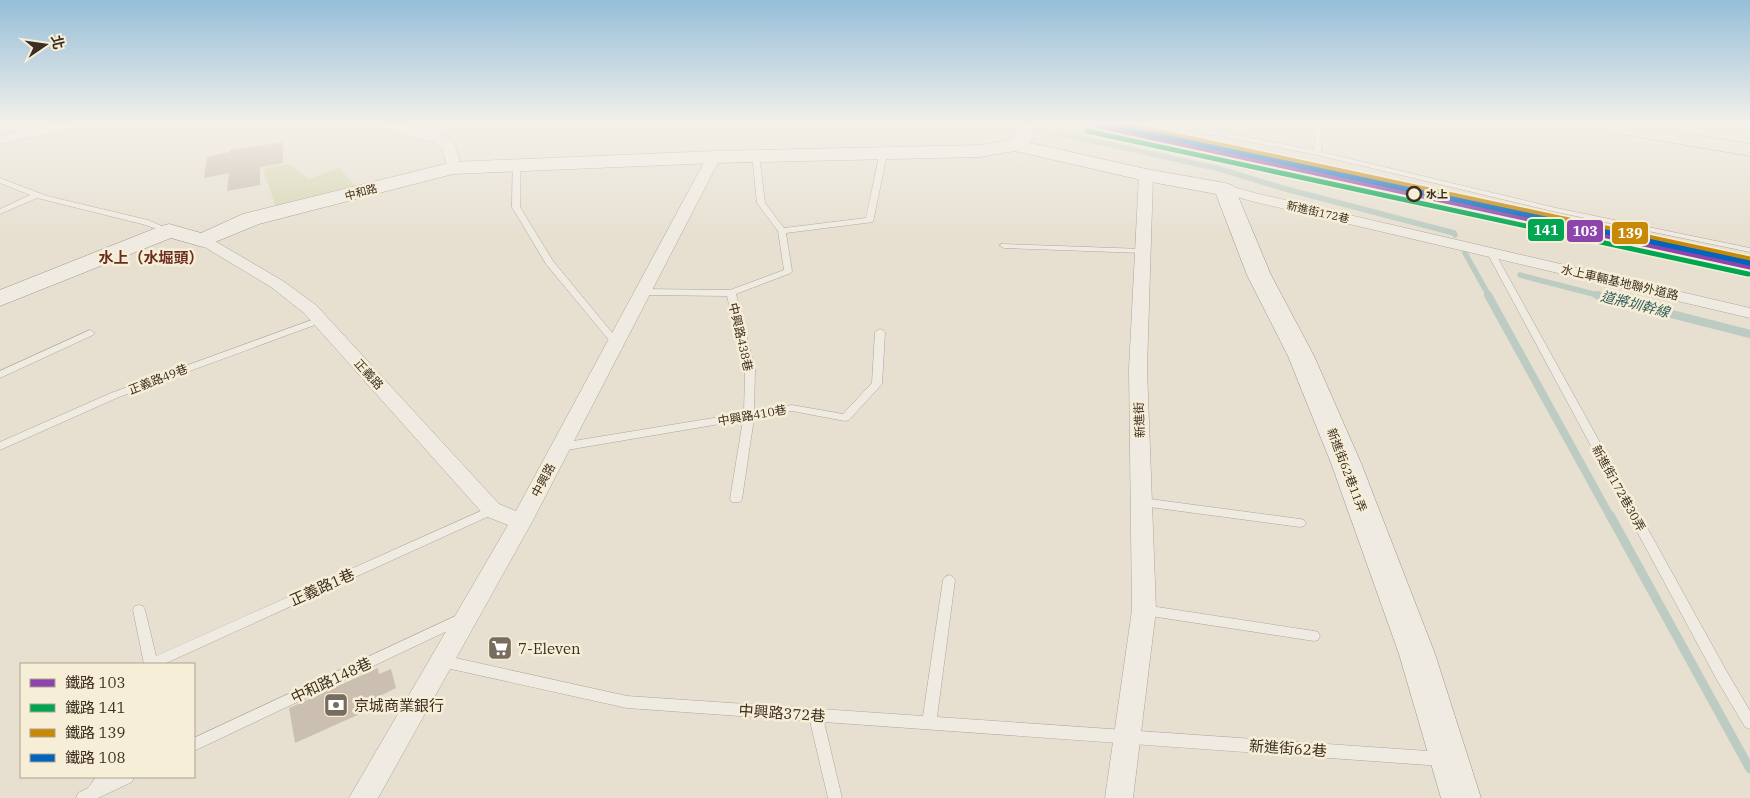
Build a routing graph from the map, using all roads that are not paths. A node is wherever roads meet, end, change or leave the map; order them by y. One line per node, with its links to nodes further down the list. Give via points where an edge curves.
1 (452, 161): 9 (street)
2 (621, 161): 8 (street, 中和路)
3 (712, 161): 22 (street, 中興路)
4 (756, 161): 16 (lane, via 761,203)
5 (882, 161): 16 (lane, via 870,220)
6 (1086, 161): 10 (street)
7 (1352, 161): 19 (lane, via 1556,210)
8 (516, 166): 9 (street, 中和路); 29 (lane, via 516,207 548,262)
9 (453, 168): 17 (street, 中和路, via 251,219)
10 (1146, 175): 12 (street, 新進街172巷); 20 (street, 新進街)
11 (0, 180): 13 (lane)
12 (1225, 189): 21 (street, 新進街172巷); 52 (street, 新進街62巷11弄, via 1259,275 1301,356 1346,463 1417,654)
13 (37, 195): 14 (lane); 15 (lane)
14 (0, 212)
15 (169, 231): 17 (street); 24 (street)
16 (782, 231): 23 (lane, via 788,271)
17 (203, 240): 26 (street, 正義路, via 277,284)
18 (1004, 246): 20 (lane)
19 (1750, 250)
20 (1143, 251): 35 (street, 新進街, via 1138,369)
21 (1490, 251): 25 (street, 水上車輛基地聯外道路); 49 (lane, 新進街172巷30弄)
22 (643, 292): 23 (lane, 中興路438巷); 29 (street, 中興路)
23 (730, 292): 31 (lane, 中興路438巷, via 750,370)
24 (0, 299)
25 (1750, 313)
26 (320, 320): 32 (lane, 正義路49巷, via 115,395); 36 (street, 正義路)
27 (880, 332): 31 (lane, 中興路410巷, via 877,384 845,418 792,408)
28 (90, 333): 30 (lane)
29 (616, 343): 33 (street, 中興路)
30 (0, 375)
31 (749, 415): 33 (lane, 中興路410巷); 34 (lane, 中興路438巷)
32 (0, 446)
33 (561, 447): 37 (street, 中興路)
34 (736, 499)
35 (1142, 502): 38 (lane); 41 (street, 新進街)
36 (492, 510): 37 (street, 正義路); 46 (lane, 正義路1巷)
37 (521, 522): 42 (street, 中興路)
38 (1300, 523)
39 (949, 580): 48 (lane)
40 (139, 610): 45 (lane)
41 (1144, 610): 43 (lane); 50 (street, 新進街)
42 (468, 615): 44 (street, 中興路); 51 (lane, 中和路148巷)
43 (1314, 636)
44 (442, 661): 47 (lane, 中興路372巷, via 627,702); 56 (street, 中興路)
45 (151, 663)
46 (153, 663)
47 (815, 715): 48 (lane, 中興路372巷); 57 (lane)
48 (929, 723): 50 (lane, 中興路372巷)
49 (1750, 723)
50 (1127, 736): 52 (lane, 新進街62巷); 58 (street, 新進街)
51 (195, 745)
52 (1450, 760): 59 (street, 新進街62巷11弄)
53 (103, 778): 55 (lane)
54 (125, 778): 55 (lane)
55 (88, 795)
56 (363, 798)
57 (836, 798)
58 (1118, 798)
59 (1461, 798)

